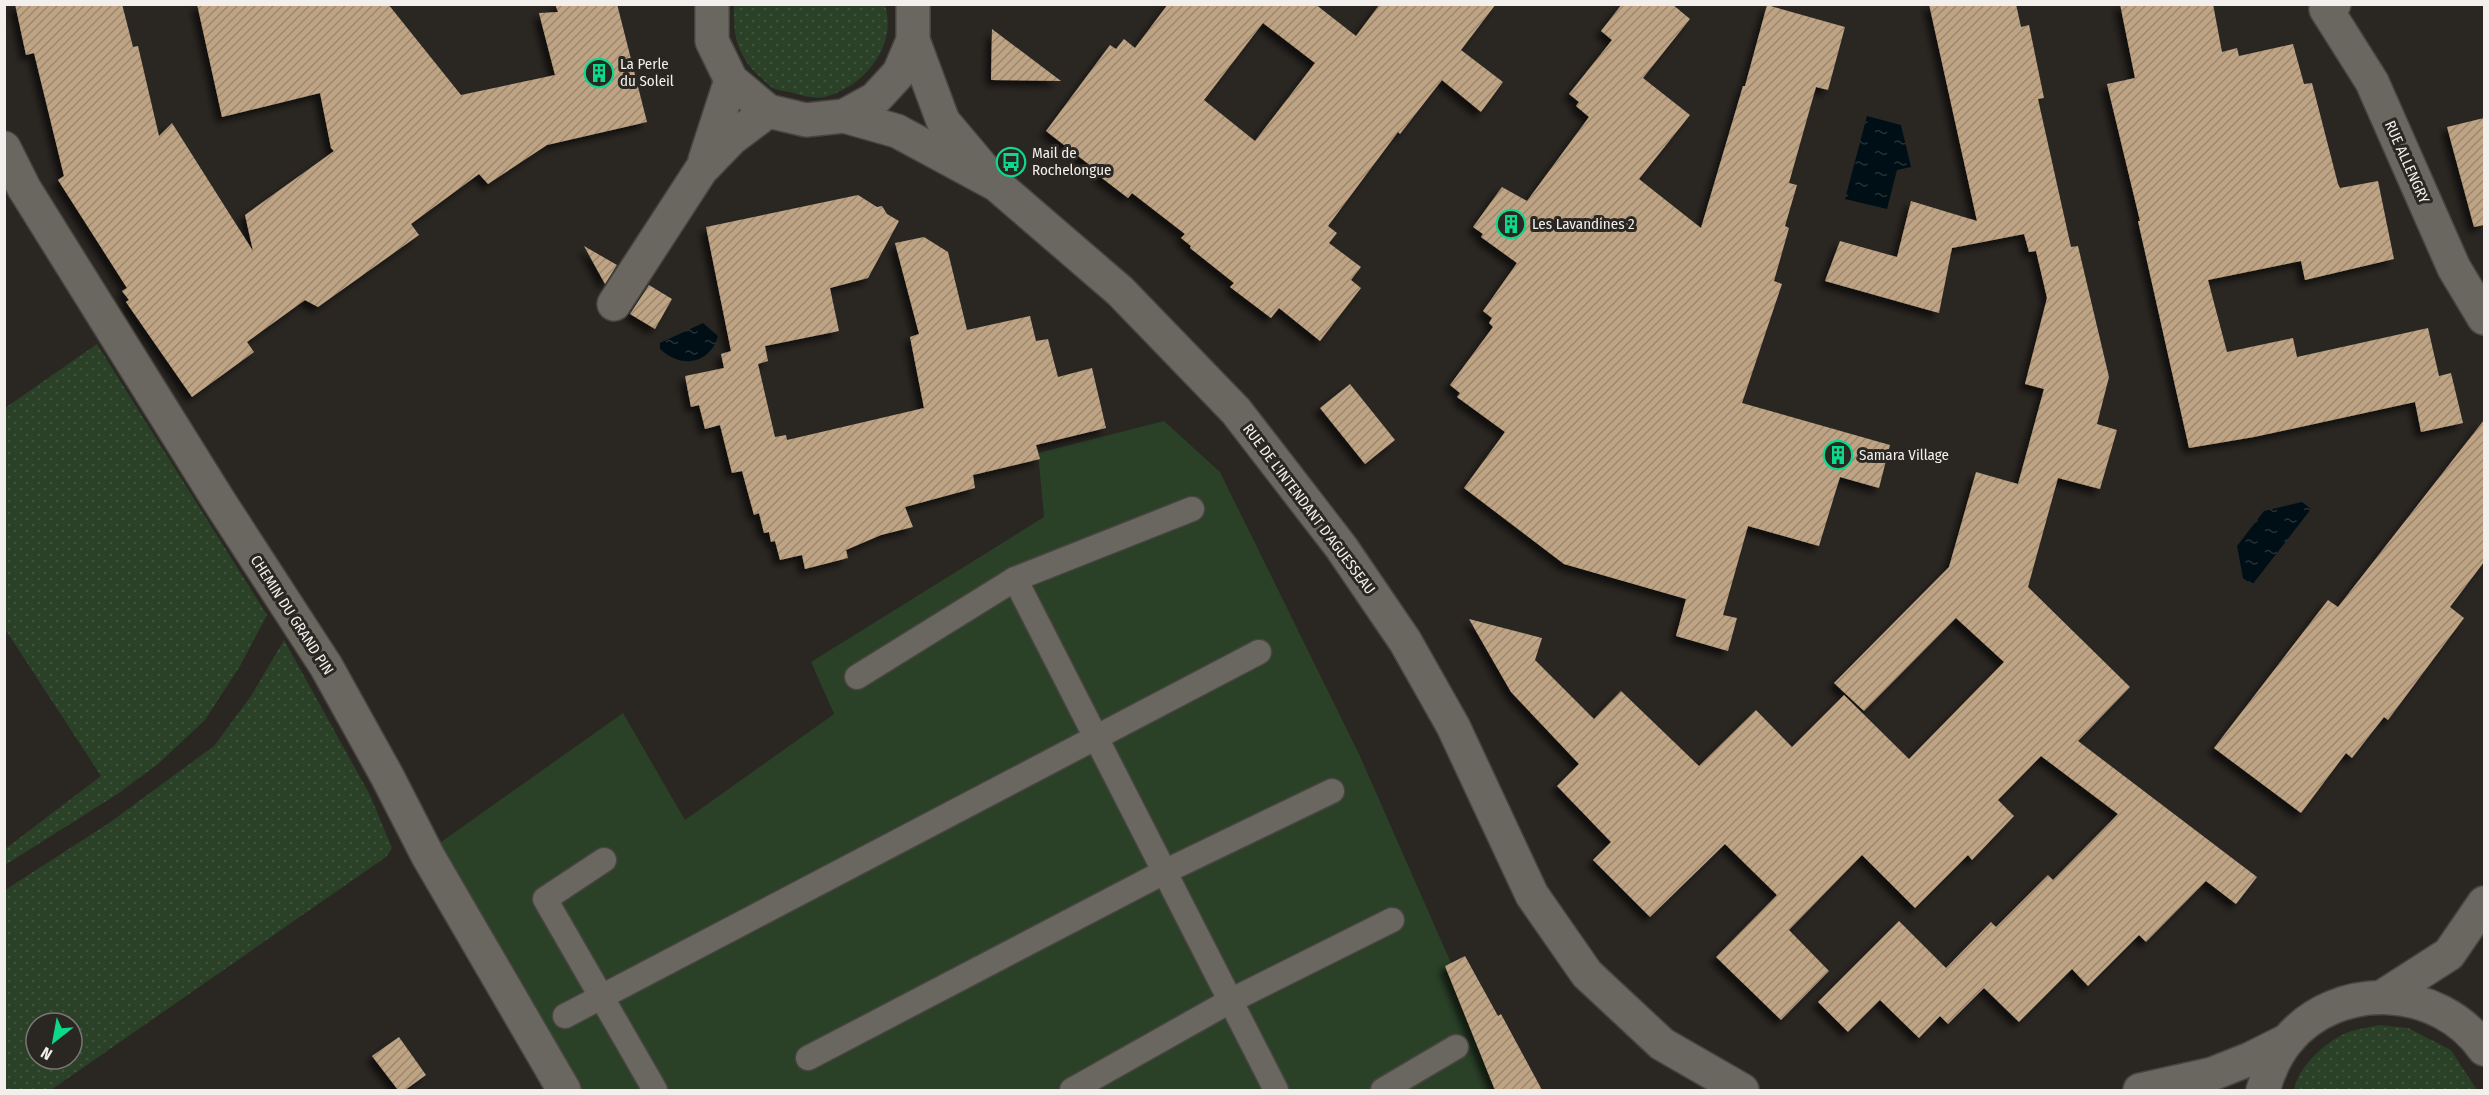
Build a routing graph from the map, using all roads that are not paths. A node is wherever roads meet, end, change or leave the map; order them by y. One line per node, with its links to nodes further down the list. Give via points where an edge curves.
1 (712, 4): 5 (street, via 712,41)
2 (913, 4): 4 (street)
3 (2328, 6): 12 (street, RUE ALLENGRY, via 2372,82 2454,268)
4 (913, 40): 7 (street, via 899,73 875,99); 10 (street, RUE DE L'INTENDANT D'AGUESSEAU, via 943,121)
5 (731, 80): 6 (street); 9 (street)
6 (768, 111): 7 (street, via 806,120); 9 (street, via 732,138)
7 (844, 116): 10 (street, RUE DE L'INTENDANT D'AGUESSEAU, via 897,131)
8 (4, 148): 31 (street, CHEMIN DU GRAND PIN, via 30,198 326,666 428,856)
9 (701, 170): 11 (street)
10 (997, 186): 36 (street, RUE DE L'INTENDANT D'AGUESSEAU, via 1120,291 1236,411 1341,547 1405,641 1453,726 1532,895 1587,974 1662,1044)
11 (614, 304)
12 (2484, 318)
13 (1192, 509): 14 (lane)
14 (1015, 579): 16 (lane); 17 (lane)
15 (1259, 652): 17 (lane)
16 (857, 677)
17 (1095, 737): 20 (lane); 23 (lane)
18 (1332, 791): 20 (lane)
19 (604, 860): 23 (lane, via 545,898)
20 (1164, 872): 25 (lane); 30 (lane)
21 (2484, 903): 24 (street, via 2449,954)
22 (1392, 920): 25 (lane)
23 (602, 997): 26 (lane); 32 (lane)
24 (2382, 997): 27 (street, via 2347,1002 2315,1017); 29 (street, via 2417,1001 2449,1015)
25 (1230, 1001): 33 (lane); 34 (lane)
26 (565, 1016)
27 (2288, 1040): 37 (street, via 2212,1074); 38 (street, via 2270,1068)
28 (1456, 1047): 35 (lane)
29 (2484, 1049)
30 (807, 1058)
31 (564, 1090)
32 (655, 1090)
33 (1072, 1090)
34 (1276, 1090)
35 (1383, 1090)
36 (1742, 1090)
37 (2140, 1090)
38 (2263, 1090)

